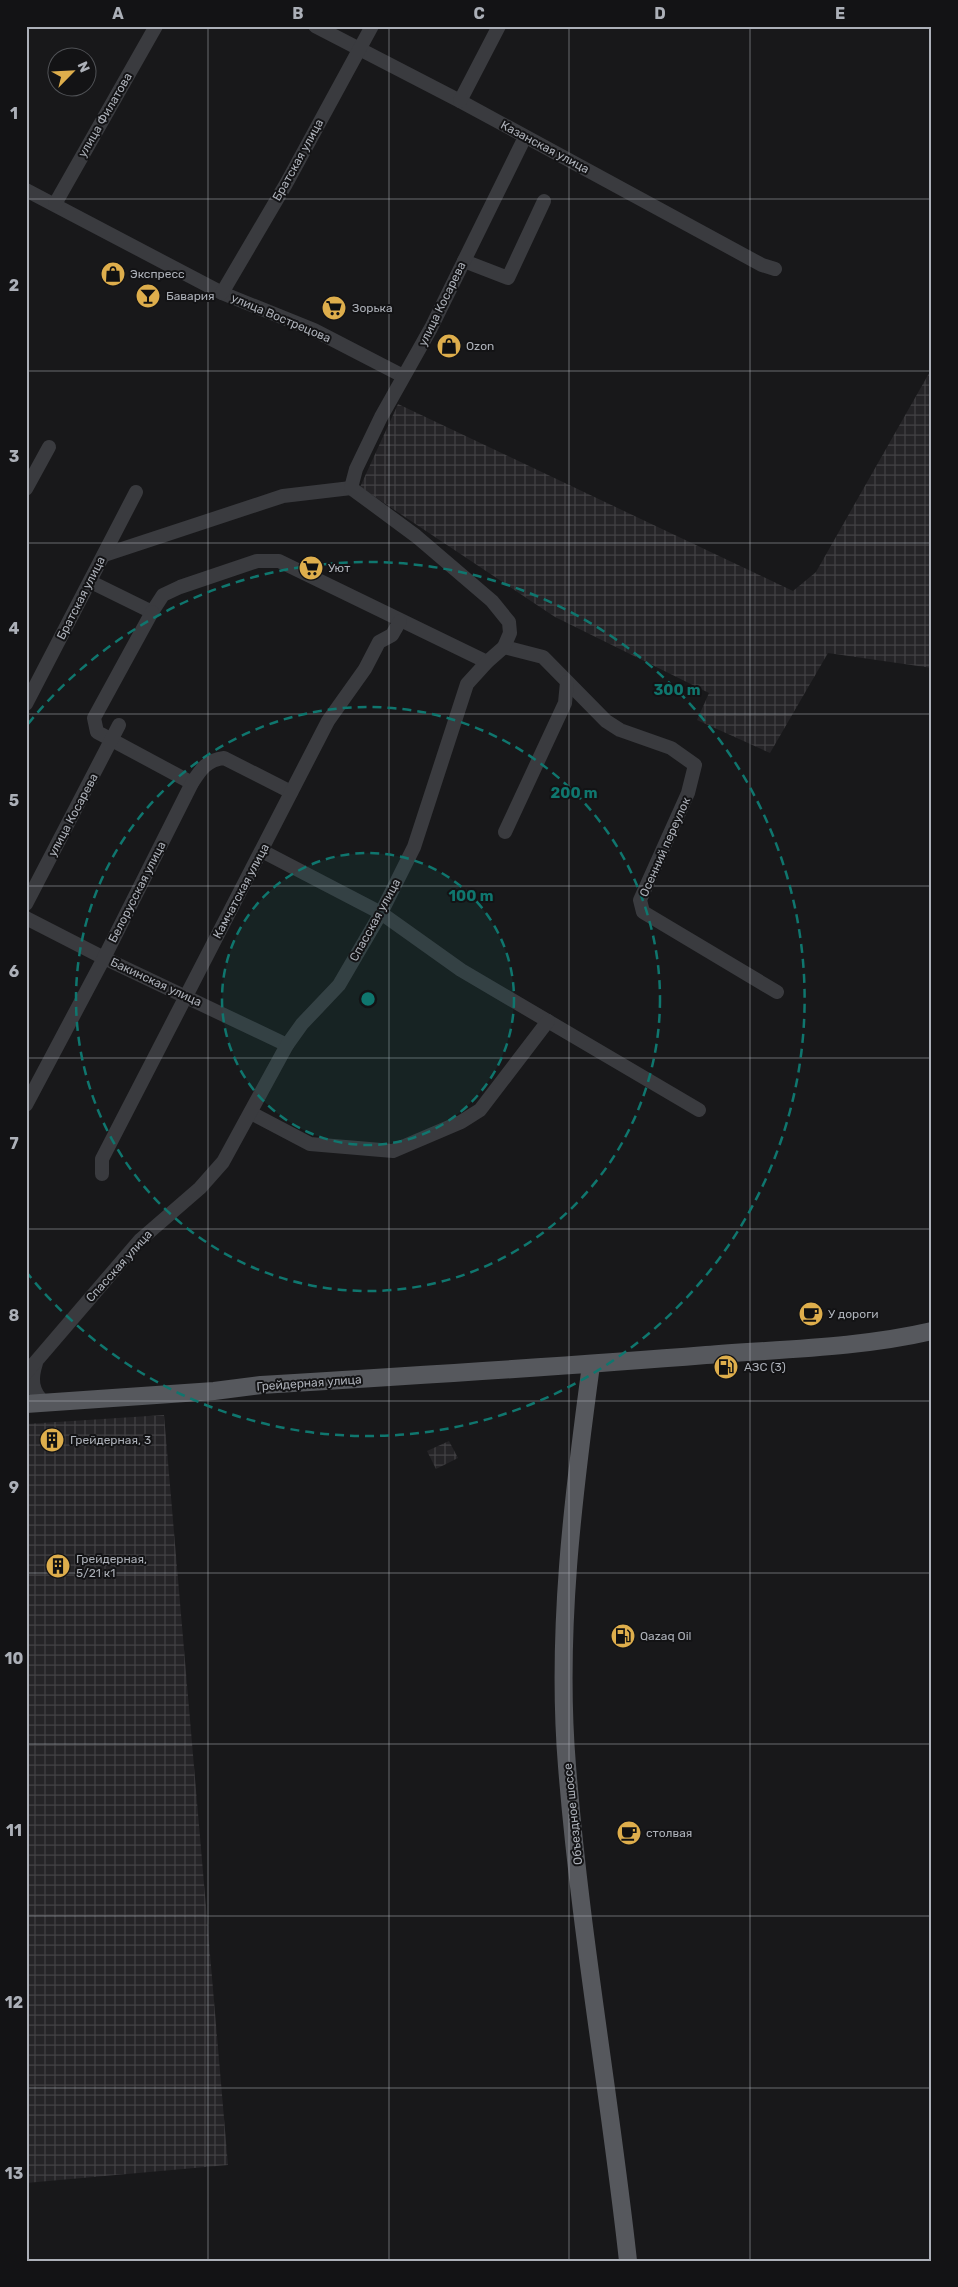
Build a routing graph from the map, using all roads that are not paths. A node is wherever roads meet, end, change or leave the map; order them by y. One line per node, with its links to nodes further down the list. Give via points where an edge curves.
1 (156, 26): 10 (street, улица Филатова)
2 (315, 26): 5 (street, Казанская улица)
3 (372, 26): 5 (street, Братская улица)
4 (499, 26): 6 (street)
5 (360, 51): 6 (street, Казанская улица); 13 (street, Братская улица)
6 (460, 101): 7 (street, Казанская улица)
7 (525, 137): 11 (street, улица Косарева); 12 (street, Казанская улица, via 762,265)
8 (26, 190): 10 (street, улица Вострецова)
9 (544, 201): 11 (street, via 508,278)
10 (55, 204): 13 (street, улица Вострецова)
11 (464, 261): 14 (street, улица Косарева, via 415,359)
12 (776, 269)
13 (222, 293): 14 (street, улица Вострецова, via 314,330)
14 (403, 376): 16 (street, улица Косарева, via 356,469)
15 (49, 447): 17 (street)
16 (351, 488): 19 (street, via 283,496); 23 (street, via 416,536 492,601 508,622 510,634)
17 (26, 489)
18 (136, 492): 19 (street, Братская улица)
19 (104, 555): 20 (street, Братская улица)
20 (91, 582): 21 (street); 26 (street, Братская улица)
21 (152, 612): 22 (street, via 163,595 180,586 257,561 279,561); 28 (street, via 94,718 97,732)
22 (400, 621): 24 (street); 30 (street, Камчатская улица, via 392,635 379,642 365,669 328,720)
23 (504, 647): 24 (street, Спасская улица); 25 (street, Осенний переулок, via 543,657)
24 (487, 662): 34 (street, Спасская улица, via 467,684 414,847)
25 (567, 682): 31 (street, via 565,703); 37 (street, Осенний переулок, via 606,721 620,730 671,748 695,765 688,794 640,900 643,912)
26 (26, 704)
27 (119, 725): 28 (street, улица Косарева)
28 (112, 741): 29 (street); 33 (street, улица Косарева)
29 (192, 783): 30 (street, Белорусская улица, via 212,760 224,758); 36 (street, Белорусская улица)
30 (291, 792): 32 (street, Камчатская улица)
31 (504, 832)
32 (262, 851): 34 (street); 38 (street, Камчатская улица)
33 (26, 904)
34 (381, 913): 39 (street, via 461,970); 40 (street, Спасская улица, via 340,985 302,1024)
35 (26, 918): 36 (street, Бакинская улица)
36 (104, 958): 38 (street, Бакинская улица); 41 (street, Белорусская улица)
37 (777, 992)
38 (186, 996): 40 (street, Бакинская улица); 44 (street, Камчатская улица, via 102,1159)
39 (548, 1021): 42 (street); 43 (street, via 480,1110 461,1122 393,1150 310,1144)
40 (287, 1045): 43 (street, Спасская улица)
41 (26, 1105)
42 (699, 1110)
43 (251, 1113): 46 (street, Спасская улица, via 223,1162 200,1188 140,1240)
44 (102, 1174)
45 (932, 1331): 47 (main road, Грейдерная улица, via 876,1341)
46 (37, 1360): 48 (street, Спасская улица); 49 (street, via 33,1384)
47 (592, 1365): 49 (main road, Грейдерная улица, via 261,1385); 51 (main road, Объездное шоссе, via 583,1421 567,1583 564,1683 567,1765)
48 (26, 1373)
49 (45, 1403): 50 (main road, Грейдерная улица)
50 (26, 1404)
51 (628, 2261)

